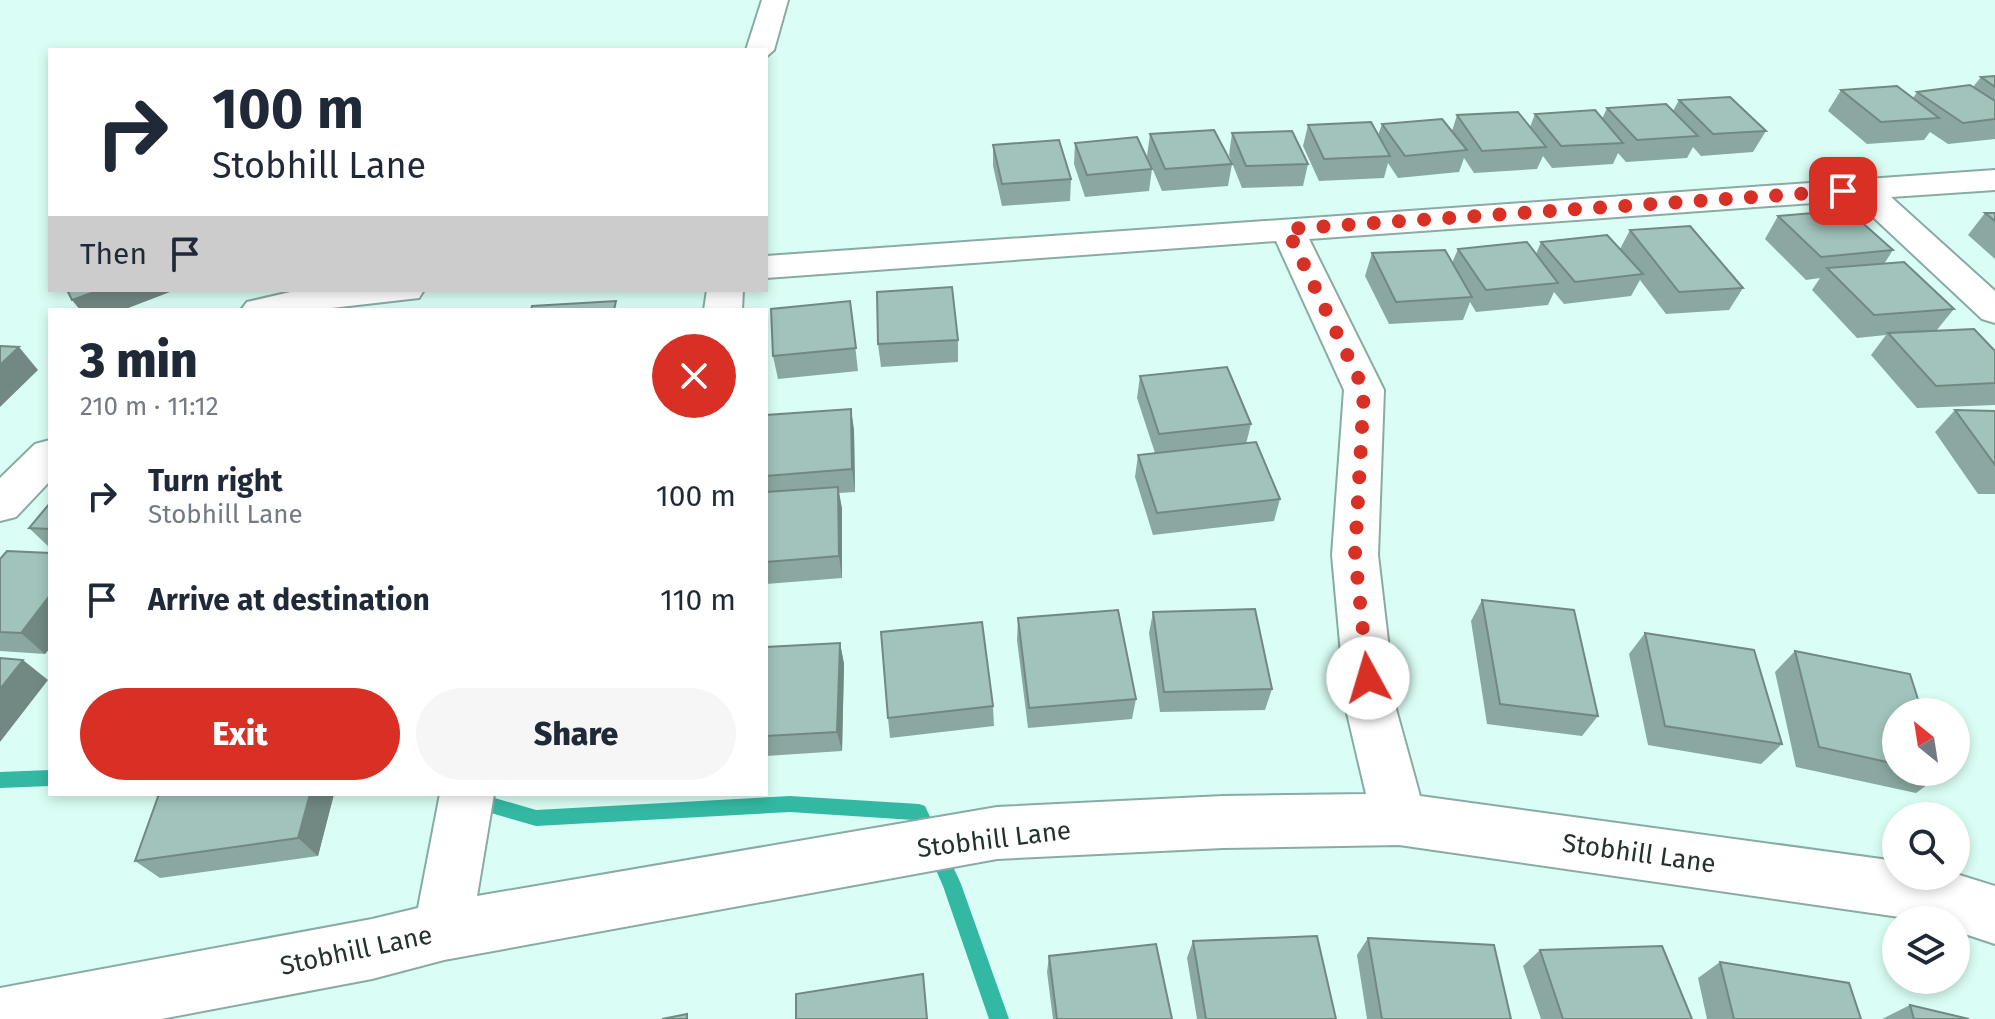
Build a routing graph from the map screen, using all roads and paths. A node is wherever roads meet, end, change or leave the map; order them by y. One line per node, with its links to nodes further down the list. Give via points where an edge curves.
1 (775, 0): 2 (street)
2 (761, 48)
3 (1995, 180): 4 (street)
4 (1863, 189): 5 (street); 9 (street)
5 (1287, 229): 6 (street); 13 (street, via 1364,390 1355,555 1371,709)
6 (768, 267)
7 (370, 292): 8 (street)
8 (269, 308)
9 (1995, 311)
10 (48, 457): 11 (street)
11 (0, 505)
12 (467, 796): 15 (street)
13 (1399, 819): 14 (street, Stobhill Lane, via 1921,892); 15 (street, Stobhill Lane, via 997,833)
14 (1995, 915)
15 (444, 931): 16 (street, Stobhill Lane)
16 (0, 1019)

